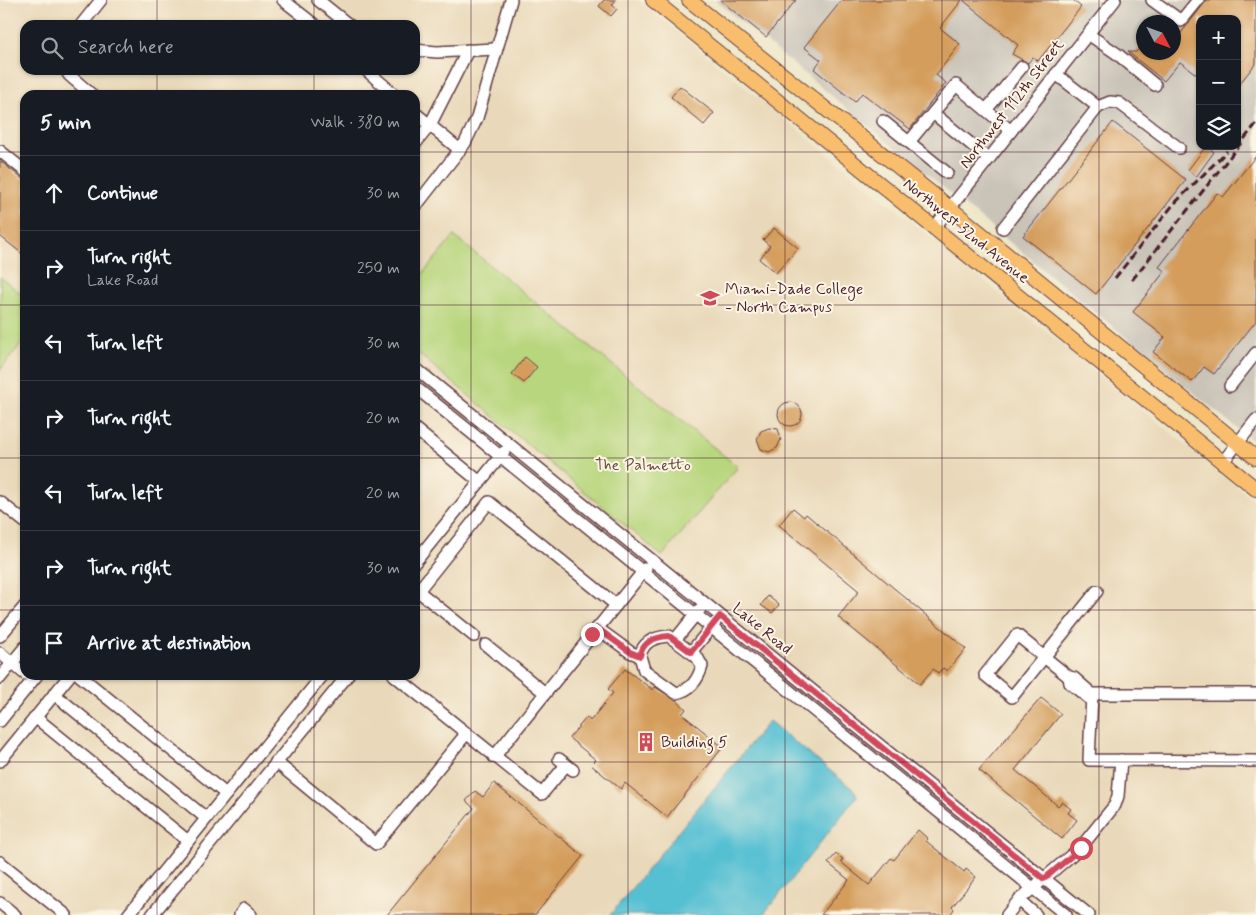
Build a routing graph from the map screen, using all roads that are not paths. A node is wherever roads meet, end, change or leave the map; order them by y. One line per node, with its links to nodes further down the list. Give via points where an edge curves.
1 (101, 0): 10 (street)
2 (284, 0): 11 (street)
3 (318, 0): 12 (street)
4 (511, 0): 14 (street)
5 (653, 0): 41 (main road, Northwest 32nd Avenue)
6 (689, 0): 40 (main road, Northwest 32nd Avenue)
7 (1152, 0): 8 (street, via 1181,21)
8 (1198, 0)
9 (1110, 2): 13 (street, Northwest 112th Street)
10 (85, 20)
11 (309, 20)
12 (343, 20)
13 (1088, 34): 18 (street, Northwest 112th Street); 21 (street)
14 (495, 49): 16 (street); 34 (street, via 477,118)
15 (420, 50): 16 (street)
16 (468, 50): 29 (street)
17 (1022, 67): 25 (street)
18 (1056, 74): 24 (street); 30 (street, Northwest 112th Street)
19 (68, 75): 22 (street)
20 (372, 75): 23 (street)
21 (1155, 85)
22 (86, 90)
23 (389, 90)
24 (1098, 107): 33 (street, via 1110,102 1119,103); 42 (street)
25 (986, 110): 26 (street, via 956,85); 30 (street)
26 (933, 113): 32 (street); 36 (street)
27 (420, 117): 29 (street)
28 (883, 122): 32 (street)
29 (430, 125): 31 (street); 34 (street)
30 (1011, 131): 36 (street, Northwest 112th Street)
31 (420, 138)
32 (909, 142): 38 (street)
33 (1179, 148)
34 (460, 150): 39 (street)
35 (0, 151): 37 (street)
36 (989, 159): 40 (street, Northwest 112th Street)
37 (20, 168)
38 (948, 173)
39 (420, 201)
40 (950, 208): 41 (street, Northwest 112th Street); 49 (main road, Northwest 32nd Avenue)
41 (934, 228): 53 (main road, Northwest 32nd Avenue)
42 (1003, 228)
43 (1256, 353): 45 (street)
44 (420, 372): 50 (street, Lake Road)
45 (1230, 386)
46 (420, 391): 51 (street, Lake Road)
47 (1256, 420): 49 (street)
48 (420, 433): 54 (street)
49 (1237, 443): 52 (main road, Northwest 32nd Avenue); 53 (street)
50 (510, 445): 51 (street); 59 (street, Lake Road)
51 (501, 456): 54 (street); 60 (street, Lake Road)
52 (1256, 458)
53 (1222, 462): 55 (main road, Northwest 32nd Avenue)
54 (480, 482): 58 (street)
55 (1256, 490)
56 (0, 502): 57 (street)
57 (20, 518)
58 (420, 556)
59 (652, 560): 60 (street); 64 (street, Lake Road)
60 (643, 572): 65 (street); 67 (street, Lake Road)
61 (420, 588): 65 (street, via 489,502)
62 (1097, 591): 79 (street)
63 (420, 593): 72 (street)
64 (705, 603): 67 (street); 68 (street, Lake Road)
65 (616, 604): 70 (street)
66 (20, 612): 71 (street)
67 (695, 614): 69 (street, Lake Road); 73 (street)
68 (720, 616): 69 (street); 108 (street, Lake Road)
69 (711, 627): 75 (street); 109 (street, Lake Road)
70 (597, 628): 78 (street); 89 (street)
71 (0, 636)
72 (474, 636)
73 (675, 640): 75 (street); 78 (street, via 669,636 656,636 646,643)
74 (486, 645): 89 (street)
75 (691, 652): 78 (street, via 702,666 685,691 676,693 644,670)
76 (20, 653): 80 (street)
77 (0, 654): 80 (street)
78 (640, 656)
79 (1044, 657): 79 (street, via 1017,635 985,674 1012,697); 92 (street, via 1074,678)
80 (12, 663): 81 (street); 82 (street)
81 (20, 668)
82 (0, 678)
83 (28, 680): 94 (street)
84 (66, 680): 90 (street)
85 (85, 680): 104 (street)
86 (319, 680): 102 (street)
87 (344, 680): 100 (street)
88 (400, 680): 95 (street)
89 (545, 693): 96 (street)
90 (54, 694): 93 (street); 105 (street)
91 (1256, 694): 92 (street)
92 (1091, 697): 97 (street, via 1088,760)
93 (35, 717): 99 (street); 106 (street)
94 (0, 721)
95 (466, 734): 96 (street); 100 (street, via 376,844)
96 (494, 757): 101 (street, via 542,794)
97 (1121, 760): 98 (street); 108 (street, via 1115,805 1081,848)
98 (1256, 760)
99 (0, 761)
100 (276, 762): 103 (street)
101 (566, 765)
102 (248, 767): 103 (street); 104 (street)
103 (262, 779): 113 (street)
104 (226, 794): 105 (street)
105 (206, 818): 106 (street)
106 (188, 842): 110 (street)
107 (0, 862): 115 (street)
108 (1044, 879): 109 (street); 122 (street, Lake Road)
109 (1033, 888): 111 (street); 121 (street, Lake Road)
110 (144, 895): 113 (street); 116 (street)
111 (1018, 900): 119 (street); 120 (street)
112 (0, 902): 114 (street)
113 (155, 911)
114 (15, 915)
115 (66, 915)
116 (128, 915)
117 (240, 915): 118 (street, via 244,909)
118 (251, 915)
119 (1007, 915)
120 (1036, 915)
121 (1066, 915)
122 (1089, 915)

